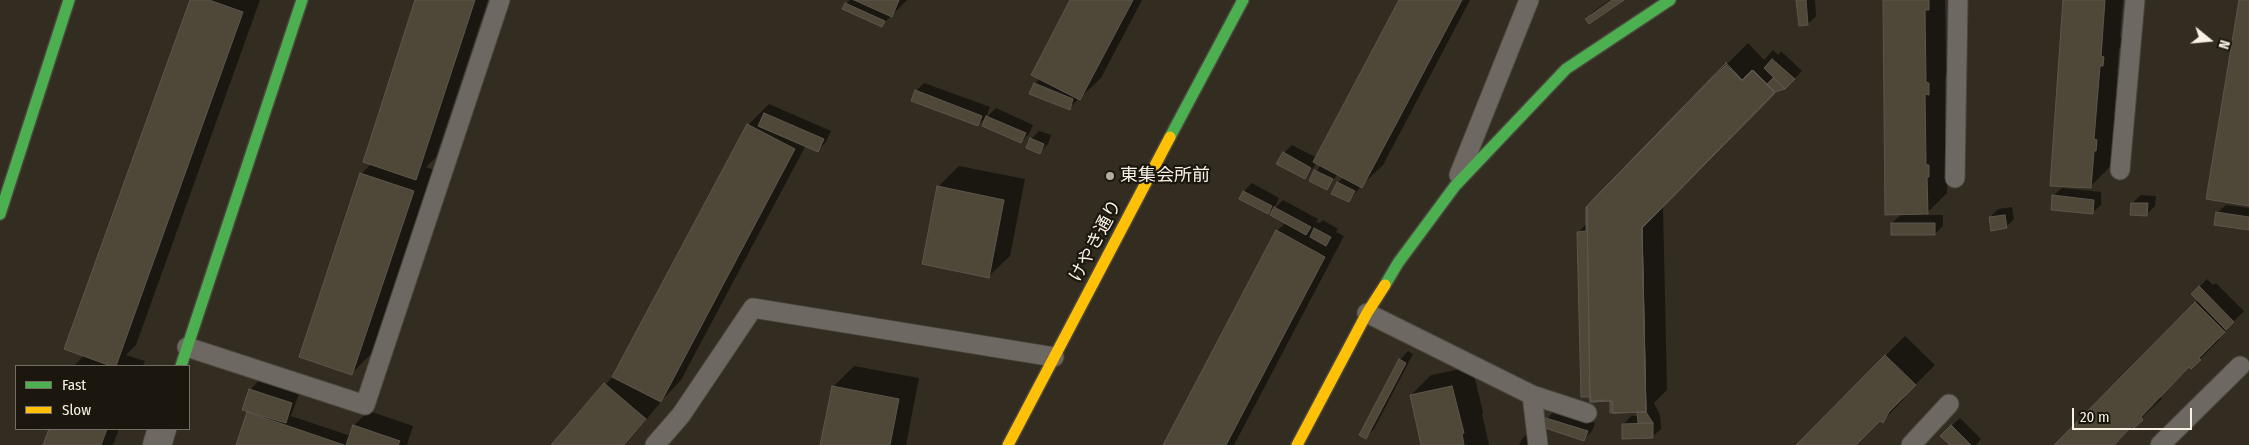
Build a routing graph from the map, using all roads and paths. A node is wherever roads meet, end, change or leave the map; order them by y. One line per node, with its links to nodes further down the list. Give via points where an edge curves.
1 (69, 0): 12 (street)
2 (302, 0): 14 (street)
3 (500, 0): 14 (lane, via 366,405)
4 (1244, 0): 15 (street, けやき通り)
5 (1529, 0): 11 (lane)
6 (1670, 0): 11 (street, via 1566,69)
7 (1958, 0): 10 (lane)
8 (2135, 0): 9 (lane)
9 (2120, 170)
10 (1955, 178)
11 (1454, 186): 13 (street, via 1398,263)
12 (0, 214)
13 (1367, 313): 18 (lane); 25 (street)
14 (187, 347): 16 (street)
15 (1054, 357): 23 (lane, via 753,308 681,415); 24 (street, けやき通り)
16 (181, 365)
17 (2240, 366): 28 (lane)
18 (1532, 395): 20 (lane); 26 (lane)
19 (1949, 404): 27 (lane)
20 (1587, 413)
21 (162, 430): 22 (street)
22 (157, 445)
23 (655, 445)
24 (1008, 445)
25 (1297, 445)
26 (1538, 445)
27 (1911, 445)
28 (2160, 445)

